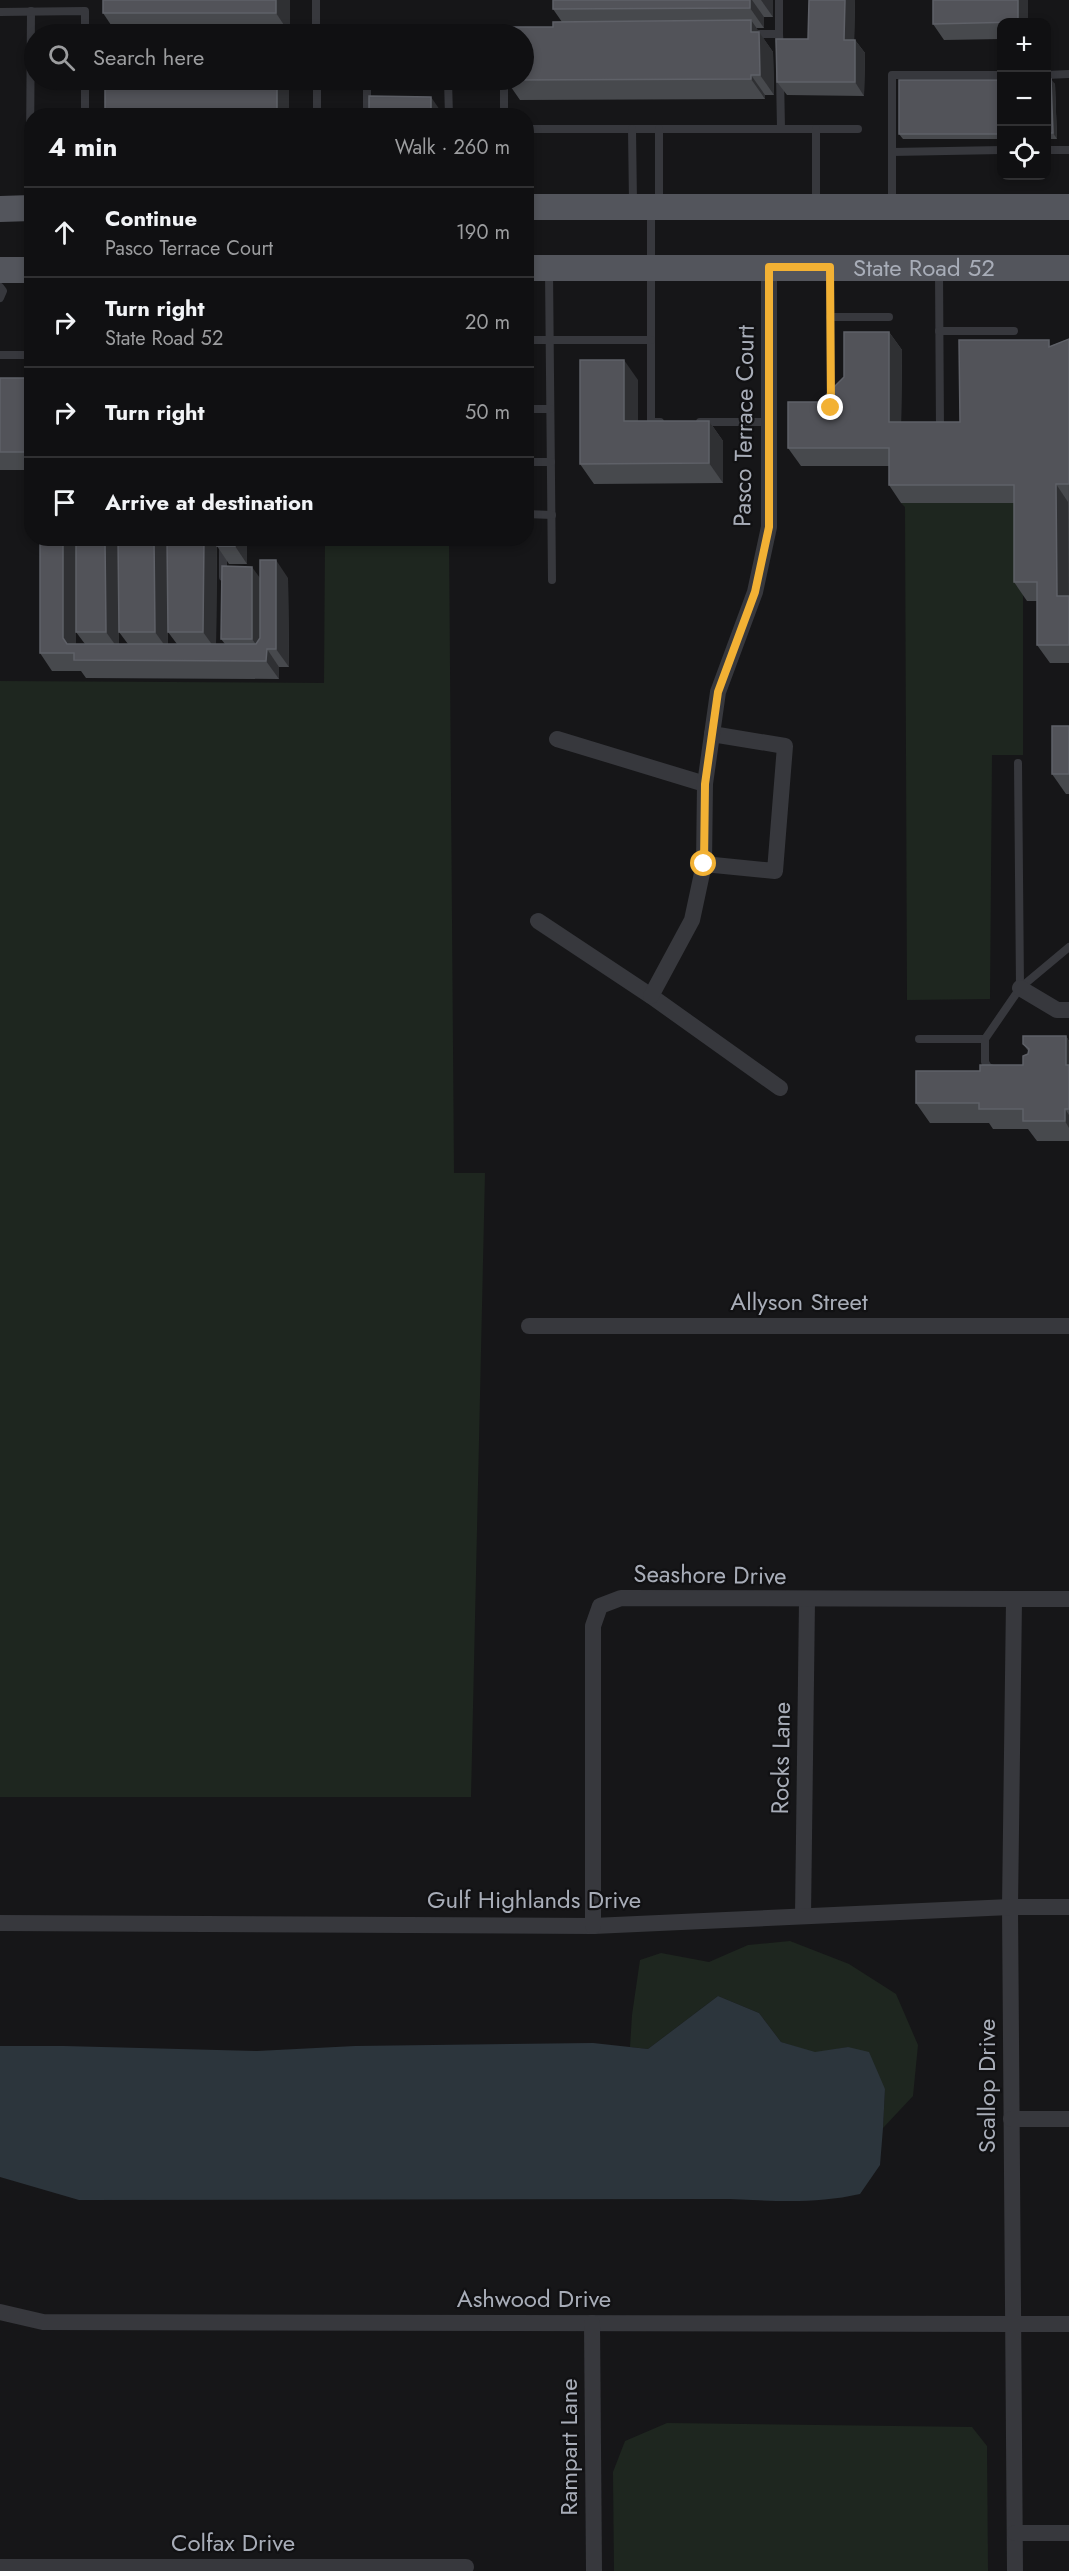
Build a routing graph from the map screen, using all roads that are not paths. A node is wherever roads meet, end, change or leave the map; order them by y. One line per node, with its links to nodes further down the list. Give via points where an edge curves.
1 (316, 0): 7 (lane)
2 (779, 0): 9 (lane)
3 (31, 11): 4 (lane); 5 (lane); 6 (lane, via 86,11)
4 (0, 12)
5 (31, 24)
6 (85, 24)
7 (316, 24)
8 (744, 34): 9 (lane)
9 (779, 34): 10 (lane)
10 (780, 57)
11 (780, 69): 30 (lane)
12 (1069, 74): 14 (lane)
13 (997, 75): 36 (lane, via 892,75)
14 (1051, 75)
15 (31, 90): 21 (lane)
16 (85, 90): 22 (lane)
17 (317, 90): 23 (lane)
18 (367, 90): 24 (lane)
19 (448, 90): 25 (lane)
20 (504, 90): 26 (lane)
21 (31, 108)
22 (85, 108)
23 (317, 108)
24 (367, 108)
25 (449, 108)
26 (504, 108)
27 (534, 129): 28 (lane)
28 (632, 129): 29 (lane); 38 (lane)
29 (659, 129): 30 (lane); 38 (lane)
30 (781, 129): 31 (lane)
31 (816, 129): 32 (lane); 39 (lane)
32 (858, 129)
33 (997, 150): 36 (lane)
34 (1051, 150): 35 (lane)
35 (1069, 150)
36 (892, 152): 40 (lane)
37 (534, 207): 38 (main road)
38 (648, 207): 39 (main road); 47 (lane)
39 (816, 207): 40 (main road)
40 (892, 207): 41 (main road)
41 (1069, 207)
42 (0, 208): 43 (main road)
43 (24, 208)
44 (769, 267): 45 (main road, State Road 52); 47 (main road, State Road 52); 68 (street, Pasco Terrace Court)
45 (830, 267): 48 (main road, State Road 52); 54 (lane)
46 (538, 268): 47 (main road, State Road 52); 59 (lane)
47 (651, 268): 60 (lane)
48 (939, 268): 49 (main road, State Road 52); 56 (lane)
49 (1069, 268)
50 (0, 270): 51 (main road)
51 (24, 270)
52 (0, 287): 53 (lane)
53 (0, 298)
54 (830, 317): 55 (lane); 63 (lane)
55 (889, 317)
56 (939, 331): 57 (lane); 69 (lane)
57 (1014, 331)
58 (534, 340): 59 (lane)
59 (550, 340): 60 (lane); 65 (lane)
60 (651, 340): 66 (lane, via 651,422)
61 (0, 355): 62 (lane)
62 (24, 355)
63 (831, 408)
64 (534, 409): 65 (lane)
65 (550, 409): 71 (lane)
66 (675, 422)
67 (686, 422): 68 (lane)
68 (769, 422): 79 (street, Pasco Terrace Court, via 769,527 755,592 718,692)
69 (940, 431)
70 (534, 462): 71 (lane)
71 (551, 462): 73 (lane)
72 (534, 514): 73 (lane)
73 (552, 515): 77 (lane)
74 (223, 546): 75 (lane)
75 (223, 570): 76 (lane); 78 (lane)
76 (233, 570)
77 (552, 580)
78 (222, 591)
79 (712, 734): 82 (street, Pasco Terrace Court); 83 (street, via 785,746 775,871)
80 (557, 739): 82 (street)
81 (1018, 763): 86 (lane)
82 (705, 784): 83 (street, Pasco Terrace Court)
83 (704, 864): 87 (street, Pasco Terrace Court, via 692,920)
84 (538, 921): 87 (street)
85 (1069, 947): 86 (lane)
86 (1020, 988): 88 (street, via 1057,1010); 90 (lane)
87 (651, 996): 92 (street)
88 (1069, 1010)
89 (919, 1038): 90 (lane)
90 (985, 1038): 91 (lane, via 988,1067)
91 (1005, 1070)
92 (780, 1088)
93 (529, 1326): 94 (street, Allyson Street)
94 (1069, 1326)
95 (1069, 1599): 97 (street, Seashore Drive)
96 (807, 1600): 97 (street, Seashore Drive); 100 (street, Rocks Lane); 102 (street, Seashore Drive, via 621,1598 600,1606 592,1626)
97 (1014, 1600): 98 (street, Scallop Drive)
98 (1010, 1907): 99 (street, Gulf Highlands Drive); 100 (street, Gulf Highlands Drive); 103 (street, Scallop Drive)
99 (1069, 1907)
100 (803, 1916): 102 (street, Gulf Highlands Drive)
101 (0, 1923): 102 (street, Gulf Highlands Drive)
102 (592, 1926)
103 (1011, 2119): 104 (street); 107 (street, Scallop Drive)
104 (1069, 2119)
105 (0, 2312): 106 (street, Ashwood Drive, via 43,2322)
106 (592, 2323): 107 (street, Ashwood Drive); 113 (street, Rampart Lane)
107 (1012, 2324): 108 (street, Ashwood Drive); 109 (street, Scallop Drive)
108 (1069, 2324)
109 (1015, 2533): 110 (street); 114 (street, Scallop Drive)
110 (1069, 2533)
111 (0, 2567): 112 (street, Colfax Drive)
112 (466, 2567)
113 (594, 2571)
114 (1015, 2571)

